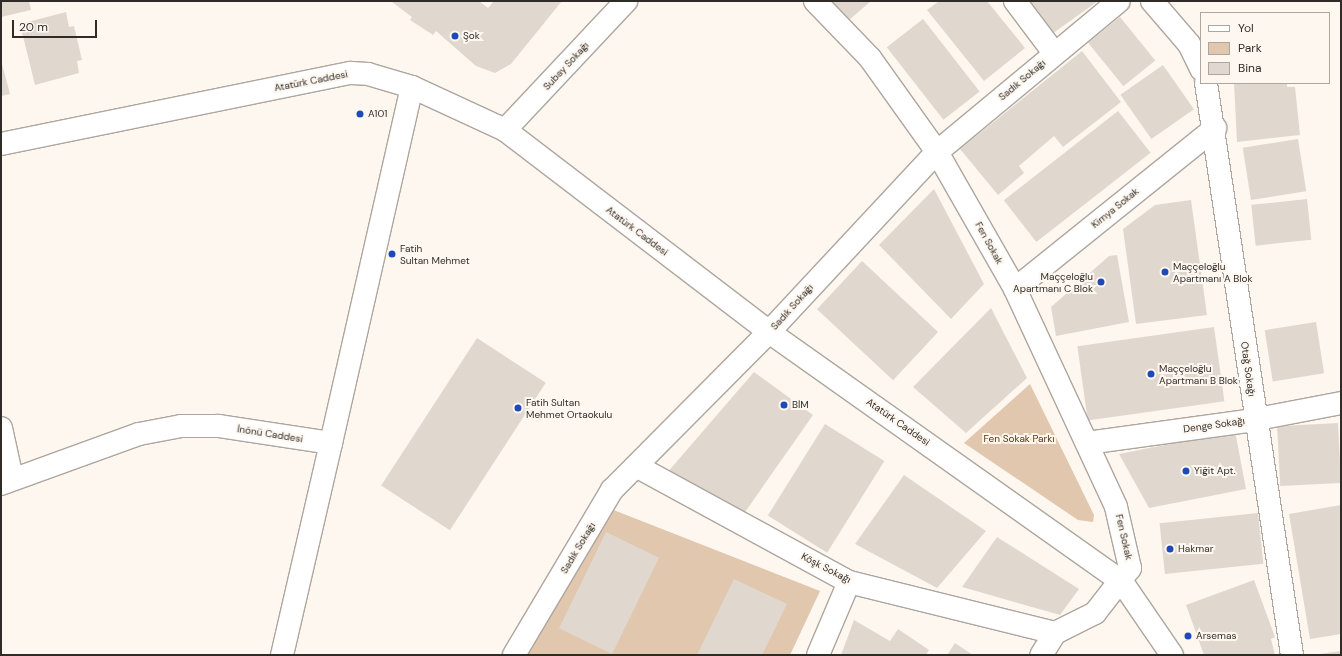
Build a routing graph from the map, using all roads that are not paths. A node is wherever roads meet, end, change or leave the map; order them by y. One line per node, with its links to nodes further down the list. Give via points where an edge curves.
1 (626, 1): 11 (street, Subay Sokağı)
2 (815, 1): 13 (street, Fen Sokak, via 870,58)
3 (1015, 1): 6 (street)
4 (1119, 1): 6 (street, Sadık Sokağı)
5 (1152, 1): 7 (street, via 1189,44)
6 (1054, 53): 13 (street, Sadık Sokağı)
7 (1200, 67)
8 (1206, 84): 10 (street, Otağ Sokağı)
9 (412, 87): 11 (street, Atatürk Caddesi); 12 (street, Atatürk Caddesi, via 368,74 352,73); 19 (street)
10 (1215, 128): 14 (street, Kimya Sokak); 17 (street, Otağ Sokağı)
11 (505, 130): 15 (street, Atatürk Caddesi)
12 (1, 144)
13 (937, 152): 14 (street, Fen Sokak); 15 (street, Sadık Sokağı)
14 (1015, 289): 20 (street, Fen Sokak)
15 (769, 332): 21 (street, Sadık Sokağı, via 695,402); 24 (street, Atatürk Caddesi)
16 (1341, 403): 17 (street, Denge Sokağı)
17 (1256, 420): 20 (street, Denge Sokağı); 31 (street, Otağ Sokağı)
18 (1, 428): 22 (street)
19 (331, 443): 22 (street, İnönü Caddesi, via 219,426 181,426 139,434); 26 (street)
20 (1087, 443): 24 (street, Fen Sokak, via 1116,507 1127,544 1130,568)
21 (638, 467): 23 (street, Köşk Sokağı); 27 (street, Sadık Sokağı, via 612,490)
22 (7, 481)
23 (849, 582): 25 (street, Köşk Sokağı); 28 (street)
24 (1122, 582): 25 (street, Fen Sokak, via 1095,613); 30 (street, Atatürk Caddesi)
25 (1055, 633): 29 (street)
26 (282, 655)
27 (514, 655)
28 (818, 655)
29 (1041, 655)
30 (1172, 655)
31 (1292, 655)

